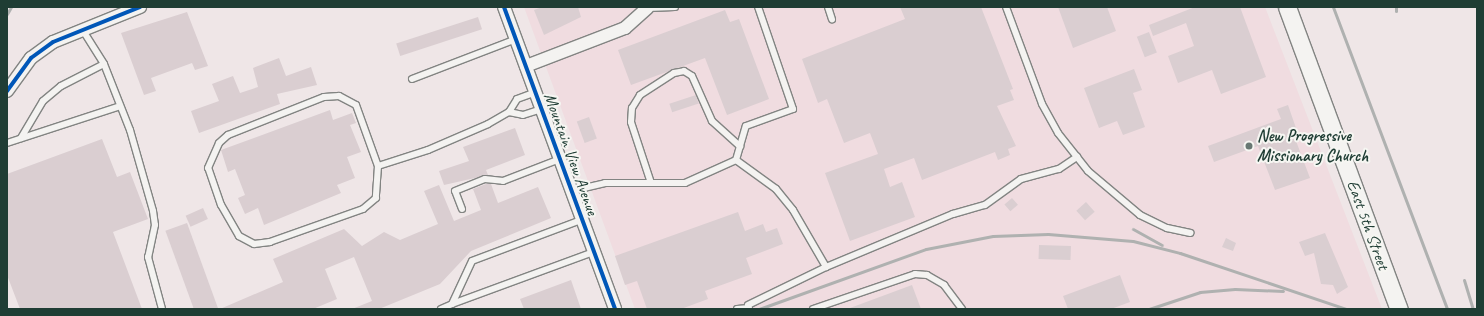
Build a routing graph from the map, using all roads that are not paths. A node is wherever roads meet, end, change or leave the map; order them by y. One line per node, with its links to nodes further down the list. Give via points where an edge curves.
1 (140, 7): 10 (street)
2 (504, 7): 11 (street, Mountain View Avenue)
3 (676, 7): 8 (lane)
4 (758, 7): 22 (lane, via 793,109 746,126)
5 (828, 7): 9 (lane)
6 (1006, 7): 23 (lane, via 1042,104)
7 (1287, 7): 42 (main road, East 5th Street)
8 (647, 8): 13 (street, via 625,28)
9 (832, 19)
10 (82, 29): 12 (lane); 15 (street, via 41,49)
11 (516, 39): 13 (street, Mountain View Avenue); 14 (lane)
12 (104, 64): 17 (lane); 20 (lane, via 61,86 44,101)
13 (526, 66): 16 (street, Mountain View Avenue)
14 (412, 79)
15 (7, 91)
16 (536, 92): 18 (street, Mountain View Avenue); 19 (lane, via 517,99)
17 (120, 106): 20 (lane); 36 (lane, via 153,212 149,263)
18 (542, 109): 19 (lane, via 523,115); 24 (street, Mountain View Avenue)
19 (509, 112): 26 (lane, via 428,150)
20 (21, 138): 21 (lane)
21 (7, 143)
22 (740, 146): 25 (lane); 27 (lane, via 712,121 692,76 684,71 674,73 640,96 632,108 631,122)
23 (1076, 157): 31 (lane, via 1100,184 1140,215 1167,228); 33 (lane, via 1060,169 1021,179 985,205 953,214)
24 (560, 159): 28 (street, Mountain View Avenue); 29 (lane, via 503,181 485,179 455,190)
25 (736, 160): 27 (lane, via 685,183); 33 (lane, via 776,189 793,210)
26 (378, 166): 26 (lane, via 356,105 339,96 324,97 228,135 219,143 208,168 221,205 239,236 254,244 270,242 363,208 376,198)
27 (651, 183): 28 (lane, via 605,183)
28 (571, 191): 30 (street, Mountain View Avenue)
29 (462, 209)
30 (582, 220): 32 (street, Mountain View Avenue); 34 (lane, via 472,261)
31 (1190, 233)
32 (593, 252): 34 (lane); 38 (street, Mountain View Avenue)
33 (826, 267): 35 (lane)
34 (452, 304): 37 (lane)
35 (749, 307): 39 (lane)
36 (162, 309)
37 (441, 309)
38 (615, 309)
39 (737, 309)
40 (813, 309): 41 (lane, via 915,274 927,275 944,285)
41 (962, 309)
42 (1399, 309)

